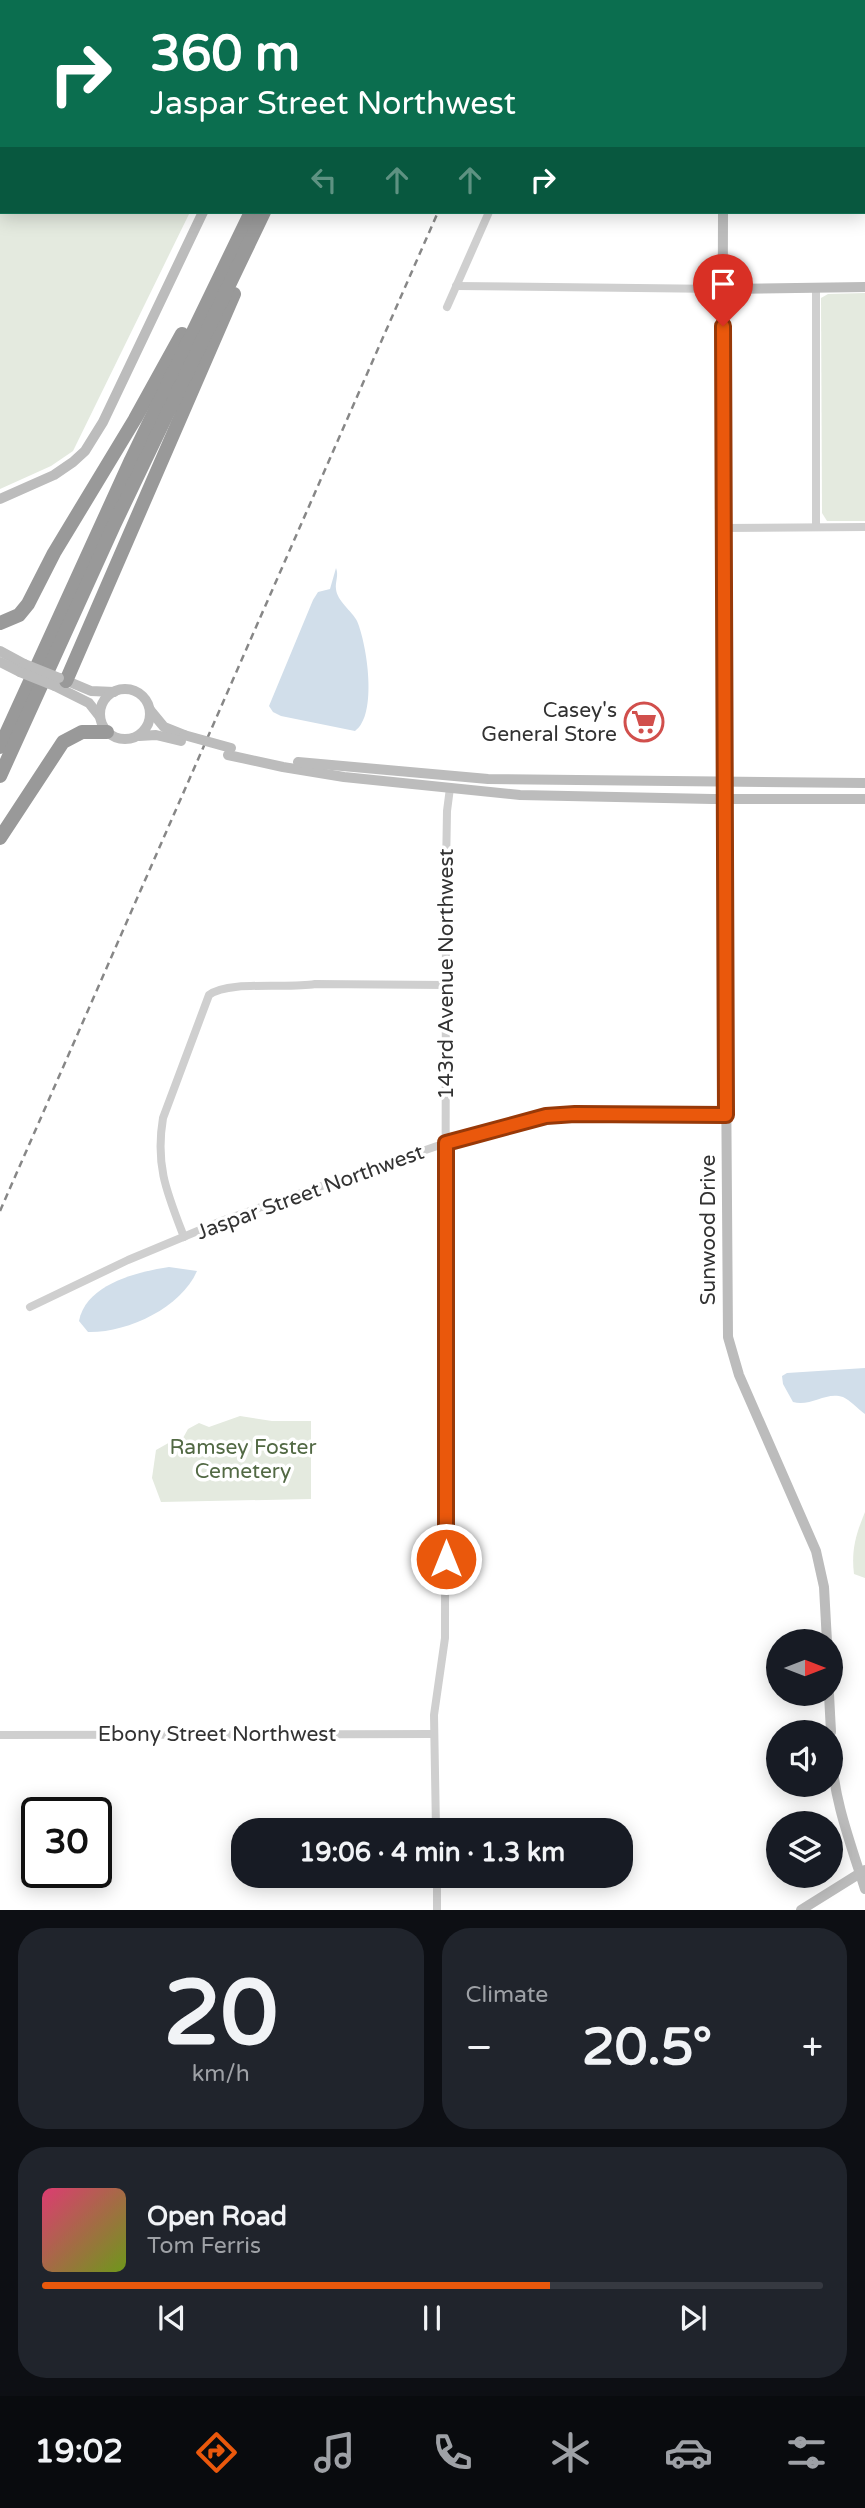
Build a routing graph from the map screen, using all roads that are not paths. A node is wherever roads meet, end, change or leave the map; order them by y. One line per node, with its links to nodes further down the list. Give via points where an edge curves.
1 (201, 214): 13 (street, via 85,451 54,475)
2 (258, 214): 7 (highway)
3 (259, 214): 21 (highway, via 235,291)
4 (259, 214): 30 (highway)
5 (488, 214): 8 (street)
6 (723, 214): 11 (street, Sunwood Drive)
7 (223, 267): 17 (highway, via 28,604 19,615); 28 (highway)
8 (456, 286): 11 (street); 12 (street)
9 (816, 287): 10 (street); 11 (street); 14 (street)
10 (865, 287)
11 (723, 289): 16 (street, Sunwood Drive)
12 (447, 307)
13 (0, 499)
14 (816, 527): 15 (street); 16 (street)
15 (865, 527)
16 (722, 528): 31 (street, Sunwood Drive)
17 (0, 623)
18 (0, 650): 20 (street)
19 (0, 662): 20 (street)
20 (22, 668): 21 (street, bridge)
21 (60, 682): 22 (street); 24 (street)
22 (114, 692): 23 (street, via 134,691 145,698); 24 (street, via 103,702)
23 (150, 710): 26 (street, via 149,723); 27 (street, via 164,727)
24 (100, 717): 25 (street)
25 (107, 732): 26 (street, via 122,740); 36 (highway, via 82,732 63,742)
26 (139, 736): 27 (street)
27 (182, 738): 29 (street, bridge)
28 (0, 747)
29 (230, 751): 31 (street, via 309,764 448,776); 33 (street, via 283,767)
30 (0, 776)
31 (725, 783): 32 (street); 35 (street, Sunwood Drive)
32 (865, 783)
33 (450, 788): 35 (street, via 520,795); 37 (street, 143rd Avenue Northwest)
34 (864, 798): 35 (street)
35 (725, 799): 38 (street, Sunwood Drive)
36 (0, 838)
37 (446, 985): 39 (street, 143rd Avenue Northwest); 40 (street, via 230,987 216,990 205,1000 160,1134 164,1185)
38 (726, 1115): 39 (street, Jaspar Street Northwest, via 546,1116); 42 (street, Sunwood Drive, via 730,1346 752,1408 816,1551)
39 (446, 1143): 40 (street, Jaspar Street Northwest, via 307,1189); 43 (street, 143rd Avenue Northwest, via 445,1638)
40 (184, 1237): 41 (street, Jaspar Street Northwest)
41 (30, 1307)
42 (826, 1629)
43 (434, 1734): 44 (street, Ebony Street Northwest); 46 (street, 143rd Avenue Northwest)
44 (0, 1735)
45 (837, 1797): 47 (street)
46 (436, 1818)
47 (863, 1872): 49 (street); 51 (street)
48 (437, 1888): 50 (street)
49 (865, 1889)
50 (437, 1909)
51 (801, 1909)

